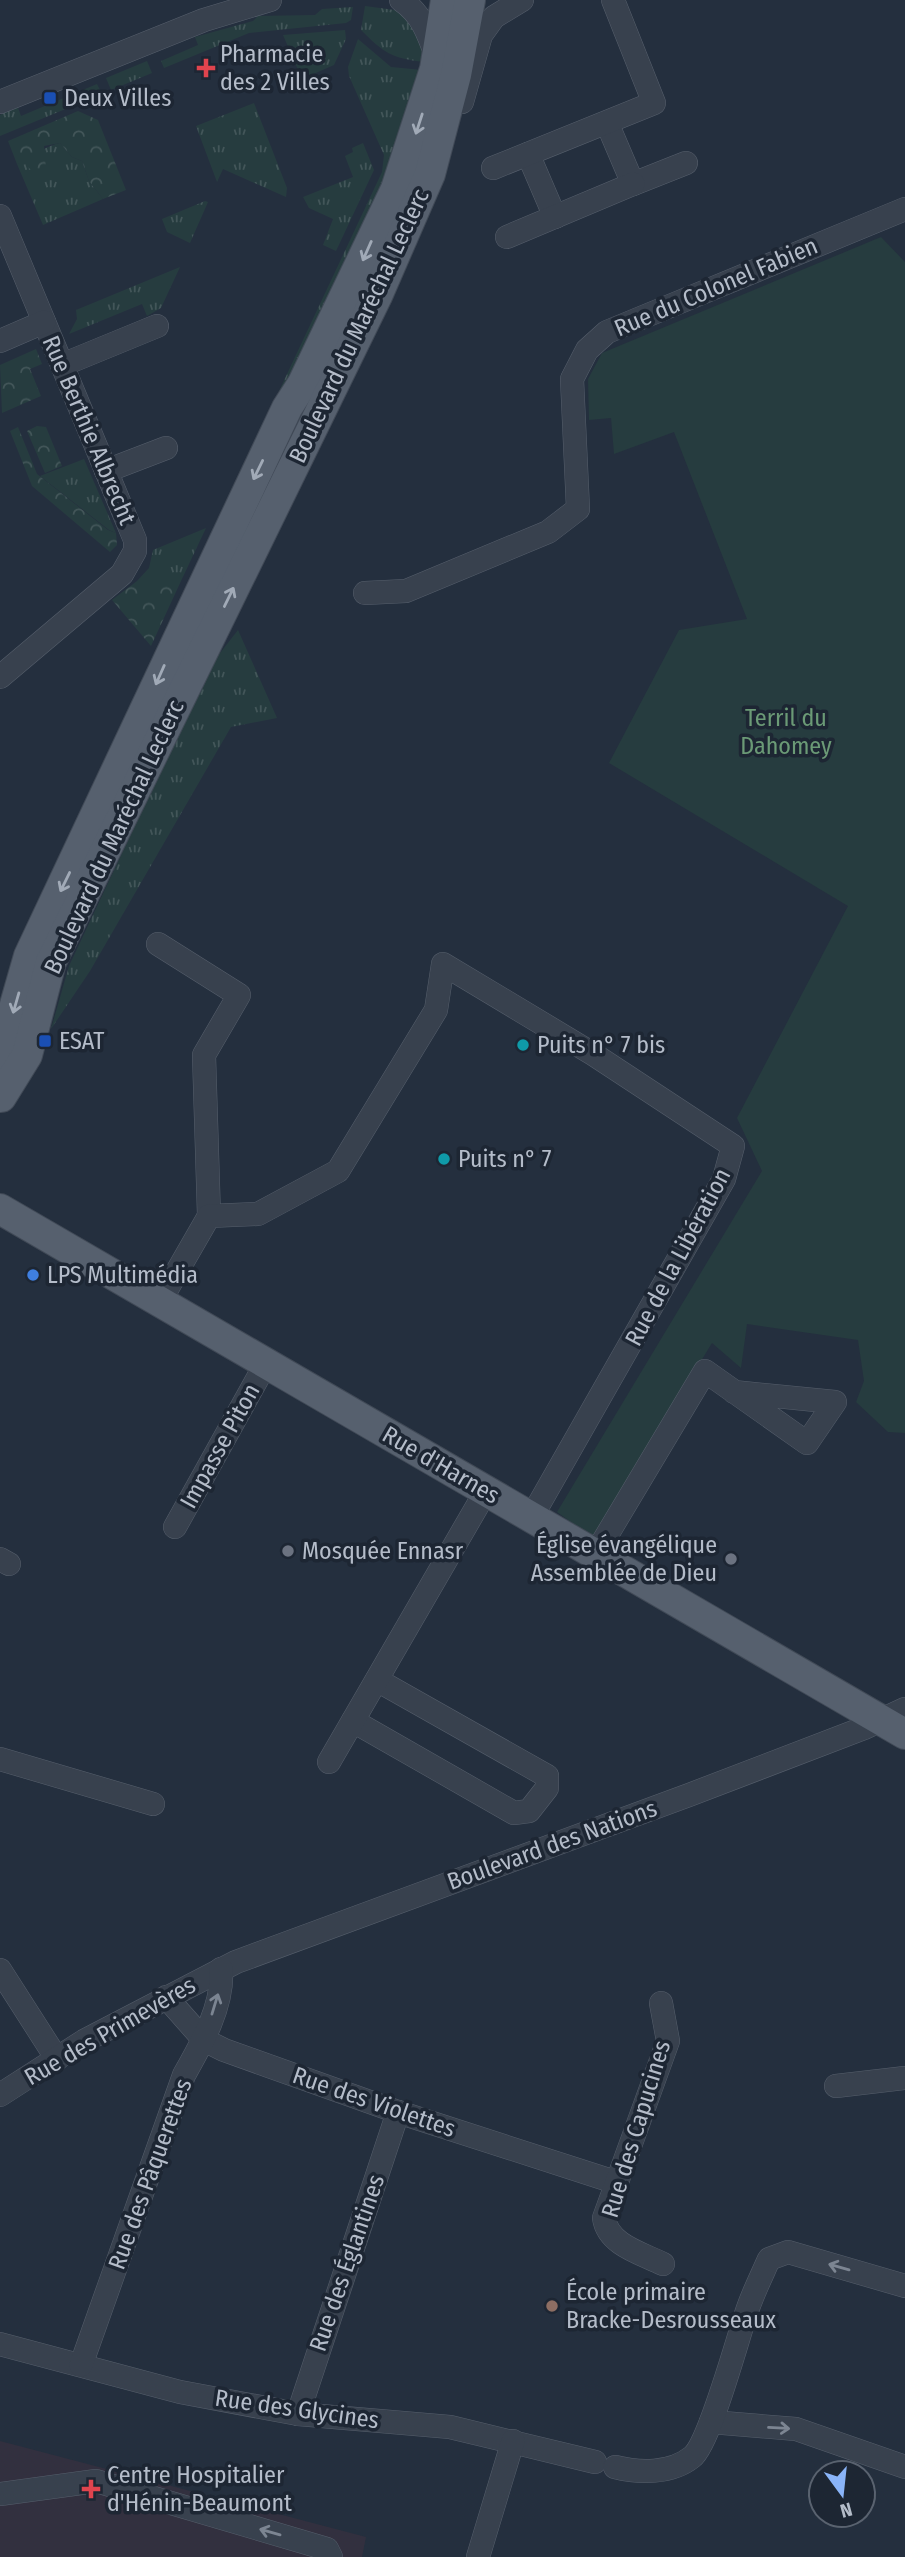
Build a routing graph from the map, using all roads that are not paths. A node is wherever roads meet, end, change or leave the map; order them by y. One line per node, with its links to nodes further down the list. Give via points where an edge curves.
1 (401, 0): 7 (street, via 426,28)
2 (446, 0): 7 (main road, Boulevard du Maréchal Leclerc)
3 (470, 0): 9 (main road, Boulevard du Maréchal Leclerc)
4 (522, 0): 9 (street, via 494,17 481,35 463,100)
5 (613, 0): 10 (street, via 654,103)
6 (258, 1): 8 (street)
7 (438, 58): 28 (main road, Boulevard du Maréchal Leclerc, one-way to 28, via 416,133 362,263 263,458 29,956 2,1050)
8 (0, 102)
9 (445, 120): 28 (main road, Boulevard du Maréchal Leclerc, one-way to 9, via 27,1055 51,962 377,296 430,174)
10 (607, 122): 11 (street); 14 (street)
11 (528, 154): 13 (street); 17 (street)
12 (687, 163): 14 (street)
13 (493, 168)
14 (633, 184): 17 (street)
15 (905, 209): 25 (street, Rue du Colonel Fabien, via 607,332 587,350 572,379 578,509 548,532 406,591)
16 (0, 216): 19 (street, Rue Berthie Albrecht)
17 (555, 217): 18 (street)
18 (507, 237)
19 (44, 322): 21 (street); 22 (street, Rue Berthie Albrecht)
20 (157, 326): 22 (street)
21 (0, 341)
22 (62, 365): 24 (street, Rue Berthie Albrecht)
23 (166, 448): 24 (street)
24 (106, 471): 26 (street, Rue Berthie Albrecht, via 135,540 130,564)
25 (365, 593)
26 (0, 677)
27 (158, 944): 30 (street, via 239,995 204,1055)
28 (1, 1099)
29 (0, 1209): 31 (main road, Rue d'Harnes)
30 (209, 1216): 31 (street); 35 (street, Rue de la Libération, via 258,1214 338,1171 436,1010 443,964 593,1054 733,1146 724,1179)
31 (159, 1303): 32 (main road, Rue d'Harnes)
32 (265, 1365): 34 (main road, Rue d'Harnes); 36 (street, Impasse Piton)
33 (734, 1392): 37 (street, via 705,1371)
34 (486, 1491): 35 (main road, Rue d'Harnes); 38 (street)
35 (531, 1518): 37 (main road, Rue d'Harnes)
36 (175, 1527)
37 (595, 1555): 40 (main road, Rue d'Harnes)
38 (377, 1680): 39 (street); 39 (street, via 547,1776 547,1788 529,1811 514,1813)
39 (353, 1721): 42 (street)
40 (898, 1721): 44 (street, Boulevard des Nations)
41 (0, 1759): 43 (street)
42 (329, 1762)
43 (153, 1804)
44 (221, 1969): 46 (street, Rue des Primevères); 48 (street, one-way to 44, via 222,1982)
45 (0, 1970): 49 (street)
46 (166, 1997): 48 (street); 49 (street, Rue des Primevères)
47 (661, 2003): 54 (street, Rue des Capucines, via 668,2041)
48 (204, 2039): 53 (street, Rue des Violettes); 58 (street, Rue des Pâquerettes, via 184,2075)
49 (57, 2059): 52 (street, Rue des Primevères)
50 (905, 2078): 51 (street)
51 (836, 2086)
52 (0, 2095)
53 (398, 2112): 54 (street, Rue des Violettes); 59 (street, Rue des Églantines)
54 (615, 2182): 55 (street, Rue des Capucines, via 604,2218 606,2230 614,2239)
55 (663, 2264)
56 (905, 2286): 60 (street, Rue des Glycines, one-way to 60, via 788,2252 769,2259)
57 (0, 2344): 58 (street, Rue des Glycines)
58 (81, 2365): 59 (street, Rue des Glycines, via 180,2392)
59 (298, 2414): 61 (street, Rue des Glycines, via 450,2427)
60 (711, 2423): 61 (street, Rue des Glycines, via 694,2456 669,2468 641,2471); 62 (street, one-way to 62, via 796,2429)
61 (513, 2441): 65 (street)
62 (905, 2467)
63 (0, 2494): 64 (street, one-way to 63, via 327,2549 96,2481)
64 (331, 2557)
65 (478, 2557)

